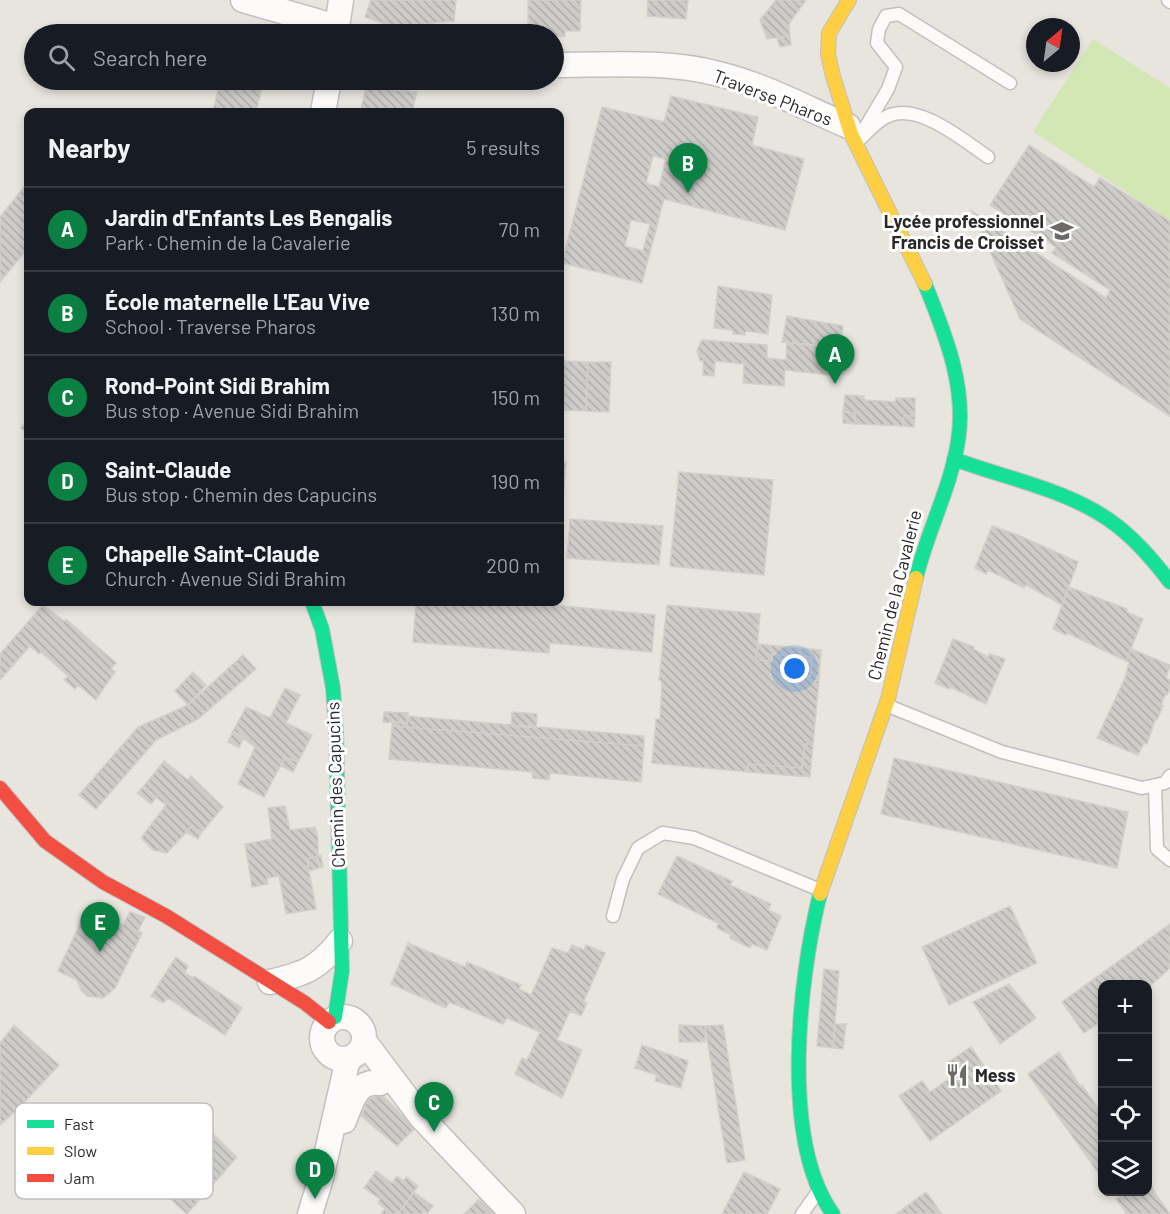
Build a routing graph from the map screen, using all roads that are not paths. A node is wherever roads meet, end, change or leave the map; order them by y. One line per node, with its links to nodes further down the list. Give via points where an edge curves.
1 (243, 0): 4 (street)
2 (341, 0): 5 (street)
3 (849, 0): 10 (street, Chemin de la Cavalerie, via 829,33 828,49)
4 (315, 24)
5 (337, 24)
6 (564, 65): 10 (street, Traverse Pharos, via 661,66 721,74 770,92)
7 (1010, 83): 10 (lane, via 899,14 886,16 877,43 896,67 888,89)
8 (327, 90): 9 (street)
9 (324, 108)
10 (852, 135): 11 (lane, via 905,111 939,124); 12 (street, Chemin de la Cavalerie, via 943,335 960,407 960,434)
11 (988, 157)
12 (954, 459): 13 (street, via 1094,509 1149,552); 15 (street, Chemin de la Cavalerie, via 923,549)
13 (1170, 582)
14 (314, 606): 22 (street, Chemin des Capucins, via 322,628 333,699)
15 (885, 704): 17 (lane, via 1002,752 1142,788); 20 (street, Chemin de la Cavalerie)
16 (1170, 776): 17 (lane)
17 (1155, 787): 19 (lane, via 1157,849)
18 (0, 788): 24 (street, via 45,841 103,882 166,916)
19 (1170, 860)
20 (821, 891): 21 (lane, via 694,838 663,833 638,848 623,879); 29 (street, Chemin de la Cavalerie, via 799,1005 800,1099 811,1170)
21 (613, 916)
22 (340, 941): 23 (street, Chemin des Capucins); 24 (street, via 308,972)
23 (342, 970): 25 (street, Chemin des Capucins)
24 (274, 984): 25 (street)
25 (342, 1038): 26 (street); 27 (street); 28 (street, Chemin des Capucins)
26 (380, 1083): 27 (street); 28 (street, via 370,1082 357,1091)
27 (422, 1118): 31 (street)
28 (321, 1178): 30 (street, Chemin des Capucins)
29 (819, 1192): 32 (lane); 33 (street, Chemin de la Cavalerie)
30 (310, 1214)
31 (513, 1214)
32 (802, 1214)
33 (833, 1214)

